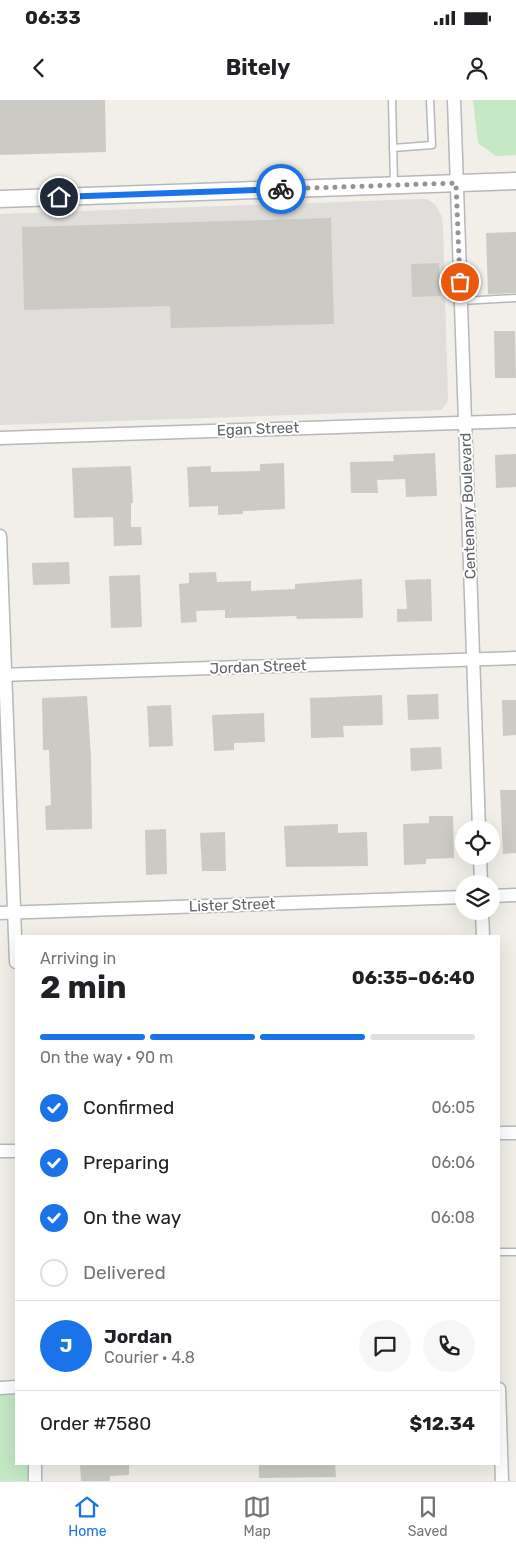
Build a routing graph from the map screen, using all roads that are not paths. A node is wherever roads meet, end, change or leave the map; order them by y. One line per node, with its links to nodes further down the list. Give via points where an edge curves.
1 (392, 100): 4 (lane)
2 (430, 100): 4 (lane, via 432,145)
3 (454, 100): 6 (street, Centenary Boulevard)
4 (393, 148): 7 (lane)
5 (516, 181): 6 (street)
6 (456, 183): 7 (street); 10 (street, Centenary Boulevard)
7 (394, 185): 8 (street)
8 (0, 199)
9 (516, 298): 10 (lane)
10 (461, 301): 12 (street, Centenary Boulevard)
11 (516, 421): 12 (street, Egan Street)
12 (466, 423): 13 (street, Egan Street); 16 (street, Centenary Boulevard)
13 (0, 438)
14 (0, 536): 17 (street)
15 (516, 658): 16 (street, Jordan Street)
16 (474, 659): 17 (street, Jordan Street); 18 (street, Centenary Boulevard)
17 (2, 675): 22 (street)
18 (479, 820)
19 (516, 895): 20 (street)
20 (500, 896)
21 (455, 897): 22 (street, Lister Street)
22 (14, 912): 23 (street, Lister Street); 26 (street)
23 (0, 913)
24 (482, 920): 25 (street)
25 (483, 935)
26 (15, 937)
27 (500, 1133): 28 (street)
28 (516, 1133)
29 (0, 1151): 30 (street)
30 (15, 1151)
31 (500, 1252): 32 (lane)
32 (516, 1252)
33 (15, 1387): 34 (street)
34 (0, 1388)
35 (500, 1420): 38 (street)
36 (35, 1465): 37 (street)
37 (35, 1481)
38 (502, 1481)

